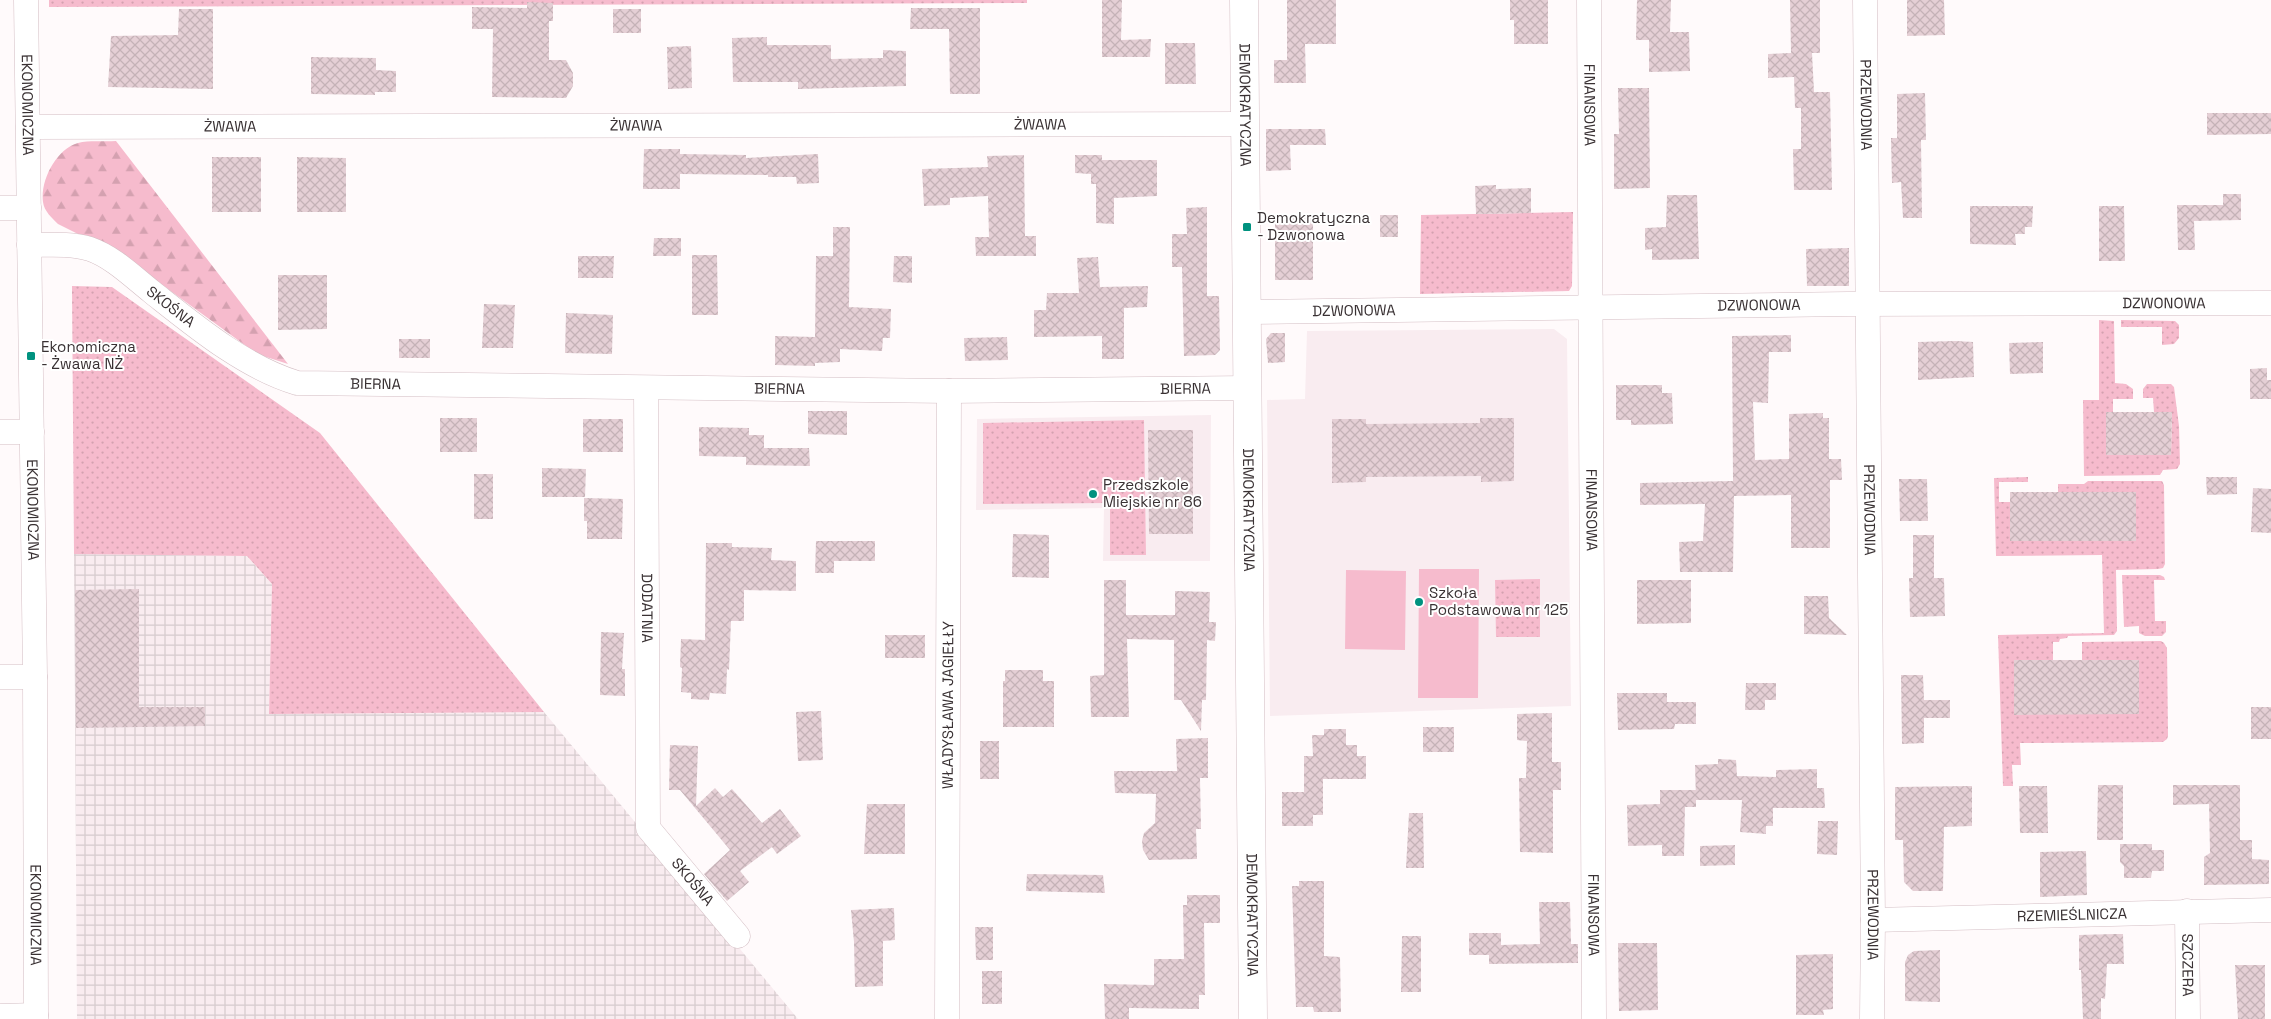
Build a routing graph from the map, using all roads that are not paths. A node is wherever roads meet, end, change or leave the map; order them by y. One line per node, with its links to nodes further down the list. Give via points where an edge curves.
1 (26, 0): 6 (street, EKONOMICZNA)
2 (1244, 0): 5 (street, DEMOKRATYCZNA)
3 (1589, 0): 12 (street, FINANSOWA)
4 (1865, 0): 11 (street, PRZEWODNIA)
5 (1244, 124): 6 (street, ŻWAWA); 13 (street, DEMOKRATYCZNA)
6 (28, 127): 8 (street, EKONOMICZNA)
7 (0, 208): 8 (street)
8 (29, 208): 9 (street, EKONOMICZNA)
9 (29, 245): 14 (street, SKOŚNA, via 75,245 91,249 121,267 243,359 282,378); 19 (street, EKONOMICZNA)
10 (2271, 303): 11 (street, DZWONOWA)
11 (1867, 304): 12 (street, DZWONOWA); 25 (street, PRZEWODNIA)
12 (1590, 307): 13 (street, DZWONOWA); 31 (street, FINANSOWA)
13 (1248, 312): 16 (street, DEMOKRATYCZNA)
14 (311, 384): 15 (street, BIERNA)
15 (646, 388): 17 (street, BIERNA); 22 (street, DODATNIA)
16 (1249, 388): 17 (street, BIERNA); 30 (street, DEMOKRATYCZNA)
17 (949, 391): 29 (street, WŁADYSŁAWA JAGIEŁŁY)
18 (0, 432): 19 (street)
19 (32, 432): 20 (street, EKONOMICZNA)
20 (35, 677): 21 (street); 28 (street, EKONOMICZNA)
21 (0, 678)
22 (648, 828): 26 (street, SKOŚNA)
23 (2271, 910): 24 (street, RZEMIEŚLNICZA)
24 (2187, 911): 25 (street, RZEMIEŚLNICZA); 33 (street, SZCZERA)
25 (1873, 920): 32 (street, PRZEWODNIA)
26 (738, 936)
27 (0, 1016): 28 (street)
28 (36, 1017)
29 (947, 1019)
30 (1253, 1019)
31 (1594, 1019)
32 (1872, 1019)
33 (2188, 1019)

